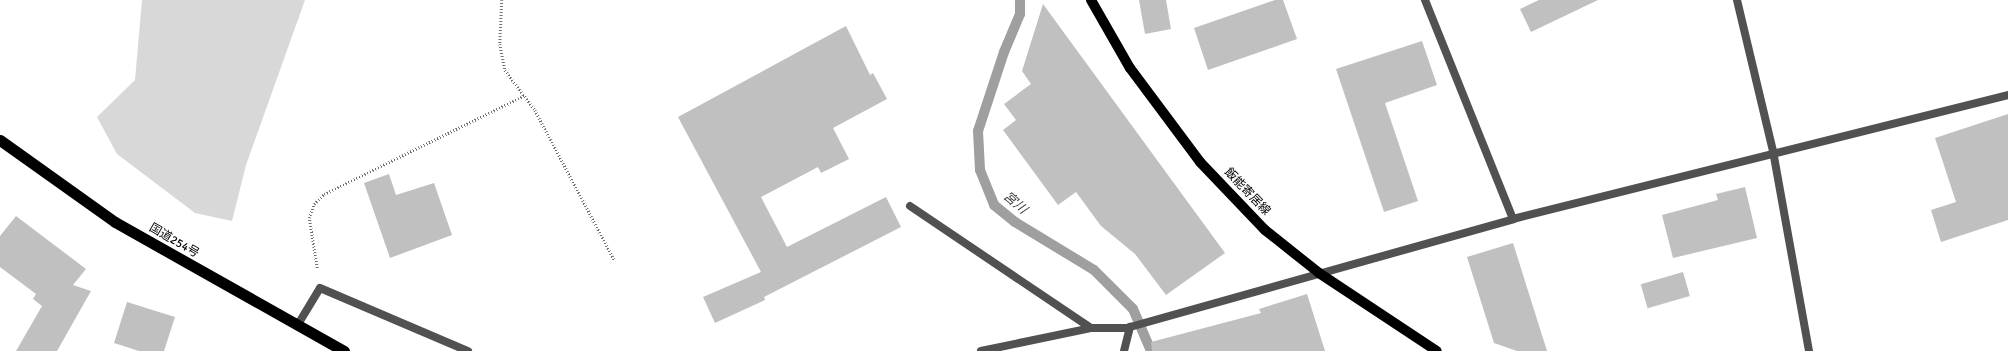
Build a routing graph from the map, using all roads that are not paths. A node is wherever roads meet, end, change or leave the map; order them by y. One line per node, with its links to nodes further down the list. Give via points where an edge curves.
1 (1091, 0): 9 (main road, 飯能寄居線, via 1130,68 1200,162 1265,230)
2 (1426, 0): 8 (street)
3 (1736, 0): 6 (street)
4 (2008, 95): 6 (street)
5 (0, 140): 10 (highway, 国道254号, via 115,222)
6 (1773, 151): 8 (street); 18 (street)
7 (910, 206): 12 (street)
8 (1513, 219): 9 (street)
9 (1319, 273): 11 (street); 17 (main road, 飯能寄居線)
10 (297, 326): 13 (highway, 国道254号); 14 (street, via 320,288)
11 (1129, 327): 12 (street); 16 (street)
12 (1091, 328): 15 (street)
13 (344, 351)
14 (468, 351)
15 (981, 351)
16 (1124, 351)
17 (1437, 351)
18 (1809, 351)

